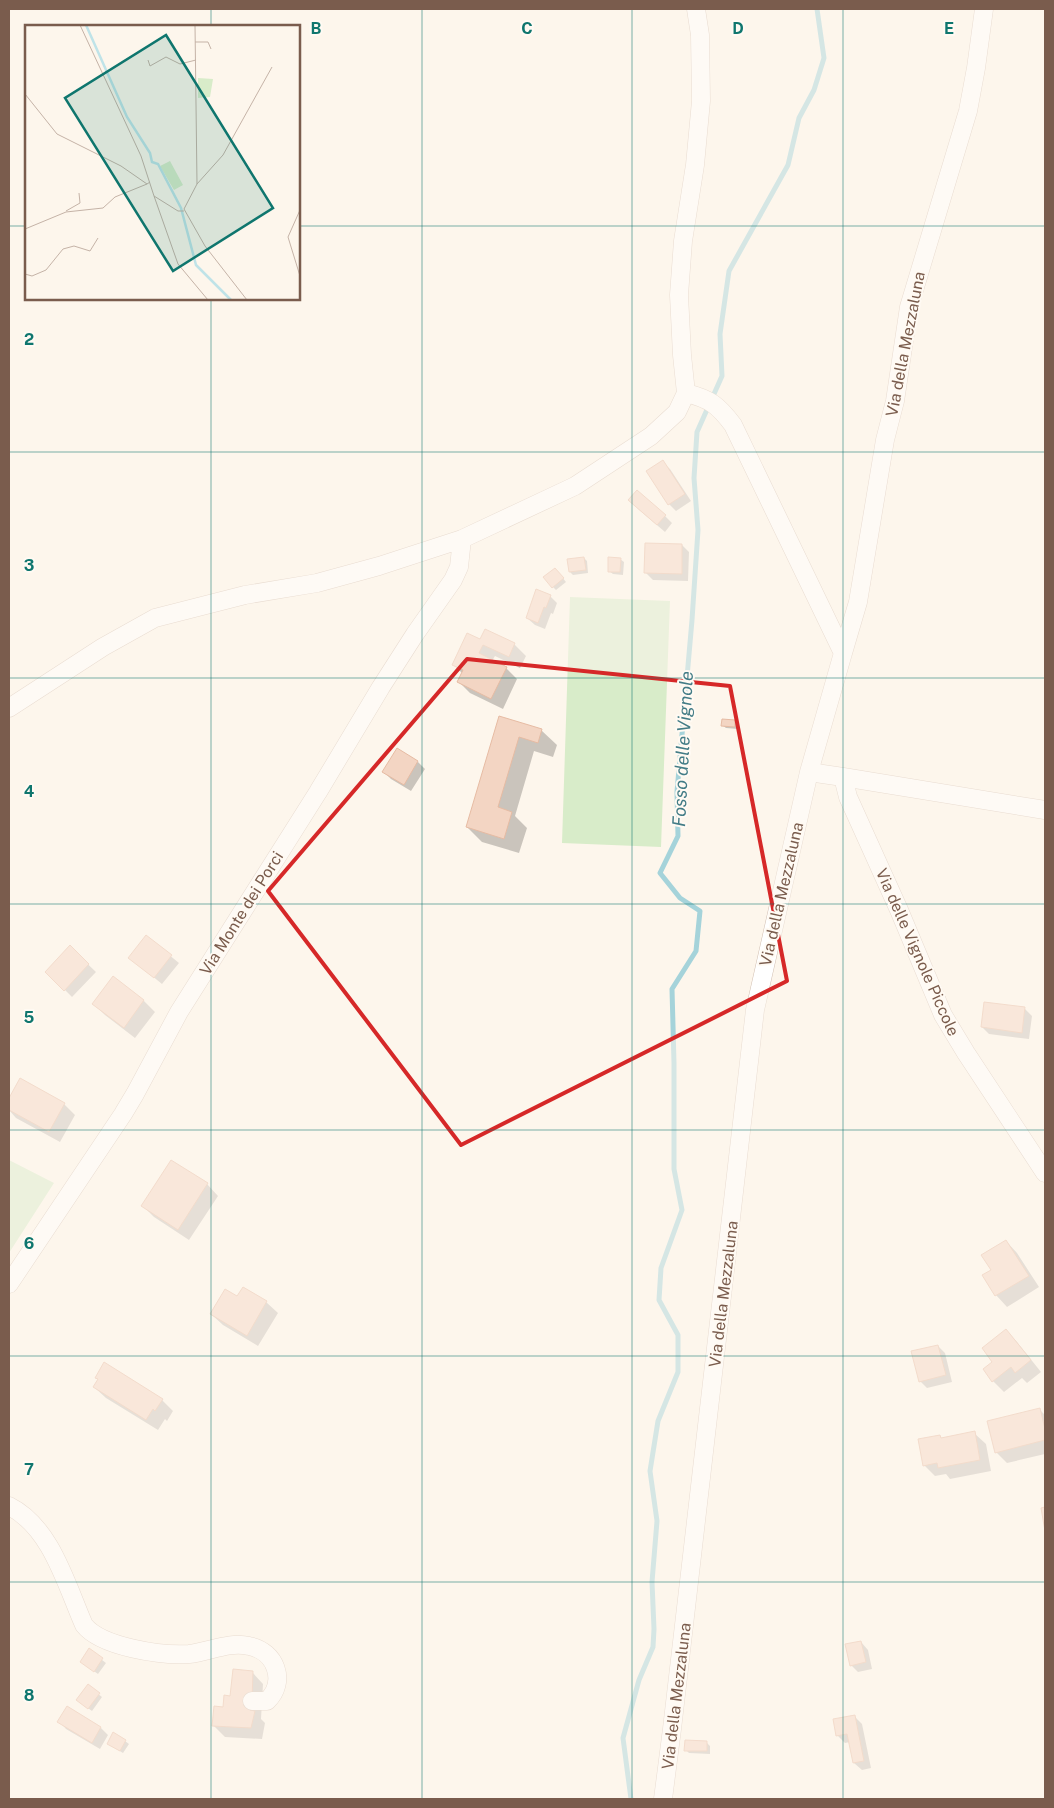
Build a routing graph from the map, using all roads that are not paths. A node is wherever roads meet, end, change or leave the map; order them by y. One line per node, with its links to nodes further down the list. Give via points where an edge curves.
1 (696, 9): 3 (street, via 700,35 701,101 679,295)
2 (984, 9): 5 (street, Via della Mezzaluna, via 968,111 909,307 858,602)
3 (686, 393): 4 (street, via 677,412 651,436 575,486); 5 (street, via 706,398 733,425)
4 (462, 539): 6 (street, via 316,583 245,595 154,618); 11 (street, Via Monte dei Porci, via 460,567 453,580 386,679 179,1012 123,1114)
5 (843, 653): 7 (street, Via della Mezzaluna)
6 (9, 708)
7 (809, 772): 8 (street); 14 (street, Via della Mezzaluna, via 755,1010)
8 (843, 777): 9 (street); 10 (street, Via delle Vignole Piccole, via 848,797 943,1015)
9 (1045, 810)
10 (1045, 1173)
11 (9, 1284)
12 (9, 1506): 13 (street, via 38,1529 55,1557 84,1625 92,1634 122,1645 169,1654 189,1654 238,1644 258,1648 276,1665 278,1684 274,1695 267,1701)
13 (252, 1701)
14 (663, 1799)

